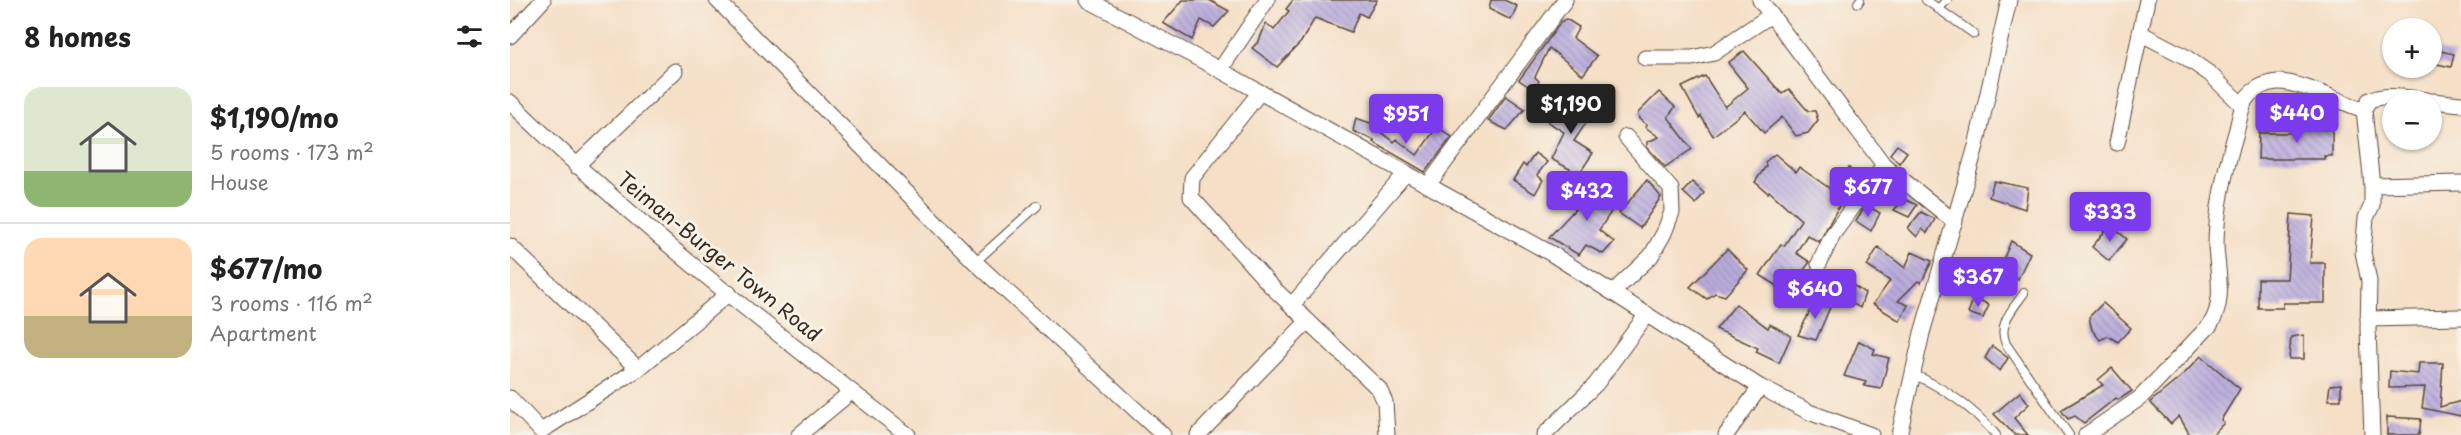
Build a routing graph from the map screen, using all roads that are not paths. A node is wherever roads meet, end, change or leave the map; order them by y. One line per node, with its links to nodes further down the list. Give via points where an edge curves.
1 (543, 0): 15 (street)
2 (717, 0): 37 (street)
3 (1088, 0): 17 (street)
4 (1267, 0): 17 (street)
5 (1565, 0): 32 (street)
6 (1760, 0): 12 (street)
7 (1926, 0): 11 (lane)
8 (1947, 0): 11 (lane)
9 (2009, 0): 35 (street)
10 (2147, 0): 13 (street)
11 (1938, 9): 14 (lane)
12 (1771, 15): 16 (street, via 1714,53 1692,58); 28 (street)
13 (2140, 33): 24 (street, via 2210,74); 27 (street)
14 (1974, 34)
15 (510, 36)
16 (1646, 58)
17 (1220, 70): 19 (street)
18 (675, 71): 29 (street)
19 (1260, 92): 30 (street); 42 (street, via 1192,178 1191,197)
20 (2382, 96): 25 (street, via 2369,100)
21 (510, 102): 29 (street, Teiman-Burger Town Road)
22 (2442, 102): 23 (street)
23 (2461, 104)
24 (2243, 106): 25 (street, via 2254,90 2288,82); 64 (street, via 2217,218 2217,314 2140,398)
25 (2364, 111): 33 (street)
26 (1626, 137): 39 (street, via 1671,189 1672,212 1651,256)
27 (2117, 142)
28 (1884, 165): 35 (street); 38 (street, via 1833,234)
29 (576, 166): 40 (street, Teiman-Burger Town Road)
30 (1406, 173): 32 (street); 42 (street)
31 (2461, 183): 33 (street)
32 (1428, 185): 39 (street)
33 (2372, 185): 45 (street, via 2363,252 2369,281)
34 (1037, 206): 37 (lane)
35 (1955, 222): 48 (street)
36 (510, 246): 47 (street)
37 (975, 262): 55 (street)
38 (1819, 264)
39 (1613, 292): 43 (street)
40 (729, 293): 47 (street); 50 (street, Teiman-Burger Town Road)
41 (2024, 293): 63 (lane, via 2008,315 2002,335)
42 (1292, 305): 46 (street)
43 (1647, 314): 49 (street); 58 (street, via 1596,384)
44 (2461, 317): 45 (street)
45 (2368, 319): 65 (street)
46 (1308, 321): 56 (street); 57 (street, via 1379,389 1385,402)
47 (638, 369): 52 (street)
48 (1913, 374): 61 (street); 62 (lane, via 1948,393)
49 (1760, 387): 59 (street); 60 (street, via 1809,412)
50 (851, 392): 53 (street); 54 (street, Teiman-Burger Town Road)
51 (510, 398): 52 (street)
52 (537, 433)
53 (799, 435)
54 (908, 435)
55 (1163, 435)
56 (1198, 435)
57 (1387, 435)
58 (1544, 435)
59 (1726, 435)
60 (1871, 435)
61 (1899, 435)
62 (1996, 435)
63 (2069, 435)
64 (2086, 435)
65 (2372, 435)

